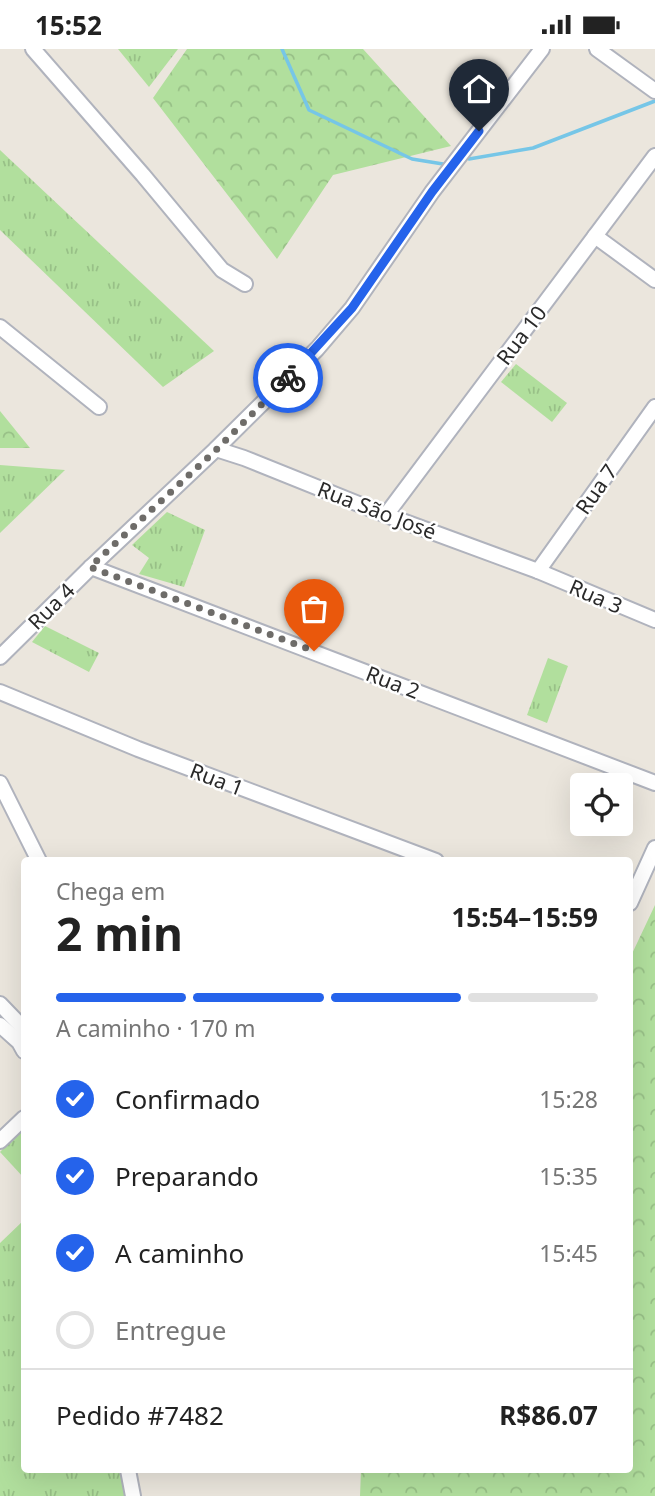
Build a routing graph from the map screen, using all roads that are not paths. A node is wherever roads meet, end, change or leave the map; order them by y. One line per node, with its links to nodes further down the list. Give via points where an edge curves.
1 (33, 49): 8 (street, via 222,270)
2 (542, 49): 12 (street, Rua 4, via 432,192 352,308)
3 (597, 49): 4 (street)
4 (655, 91)
5 (655, 156): 6 (street, Rua 10)
6 (595, 236): 7 (street); 13 (street, Rua 10)
7 (655, 280)
8 (245, 284)
9 (0, 327): 10 (street)
10 (99, 407)
11 (655, 407): 15 (street, Rua 7)
12 (216, 450): 13 (street, Rua São José); 14 (street, Rua 4)
13 (386, 515): 15 (street, Rua São José)
14 (90, 567): 17 (street, Rua 4); 20 (street, Rua 2)
15 (538, 571): 16 (street, Rua 3)
16 (655, 620)
17 (0, 657)
18 (0, 692): 23 (street, Rua 1)
19 (0, 783): 22 (street)
20 (655, 783)
21 (655, 848): 24 (street)
22 (37, 857)
23 (425, 857)
24 (633, 896)
25 (0, 1004): 27 (street)
26 (0, 1025): 28 (street)
27 (21, 1037)
28 (21, 1039)
29 (21, 1121): 30 (street)
30 (0, 1141)
31 (129, 1473): 32 (street)
32 (133, 1496)

